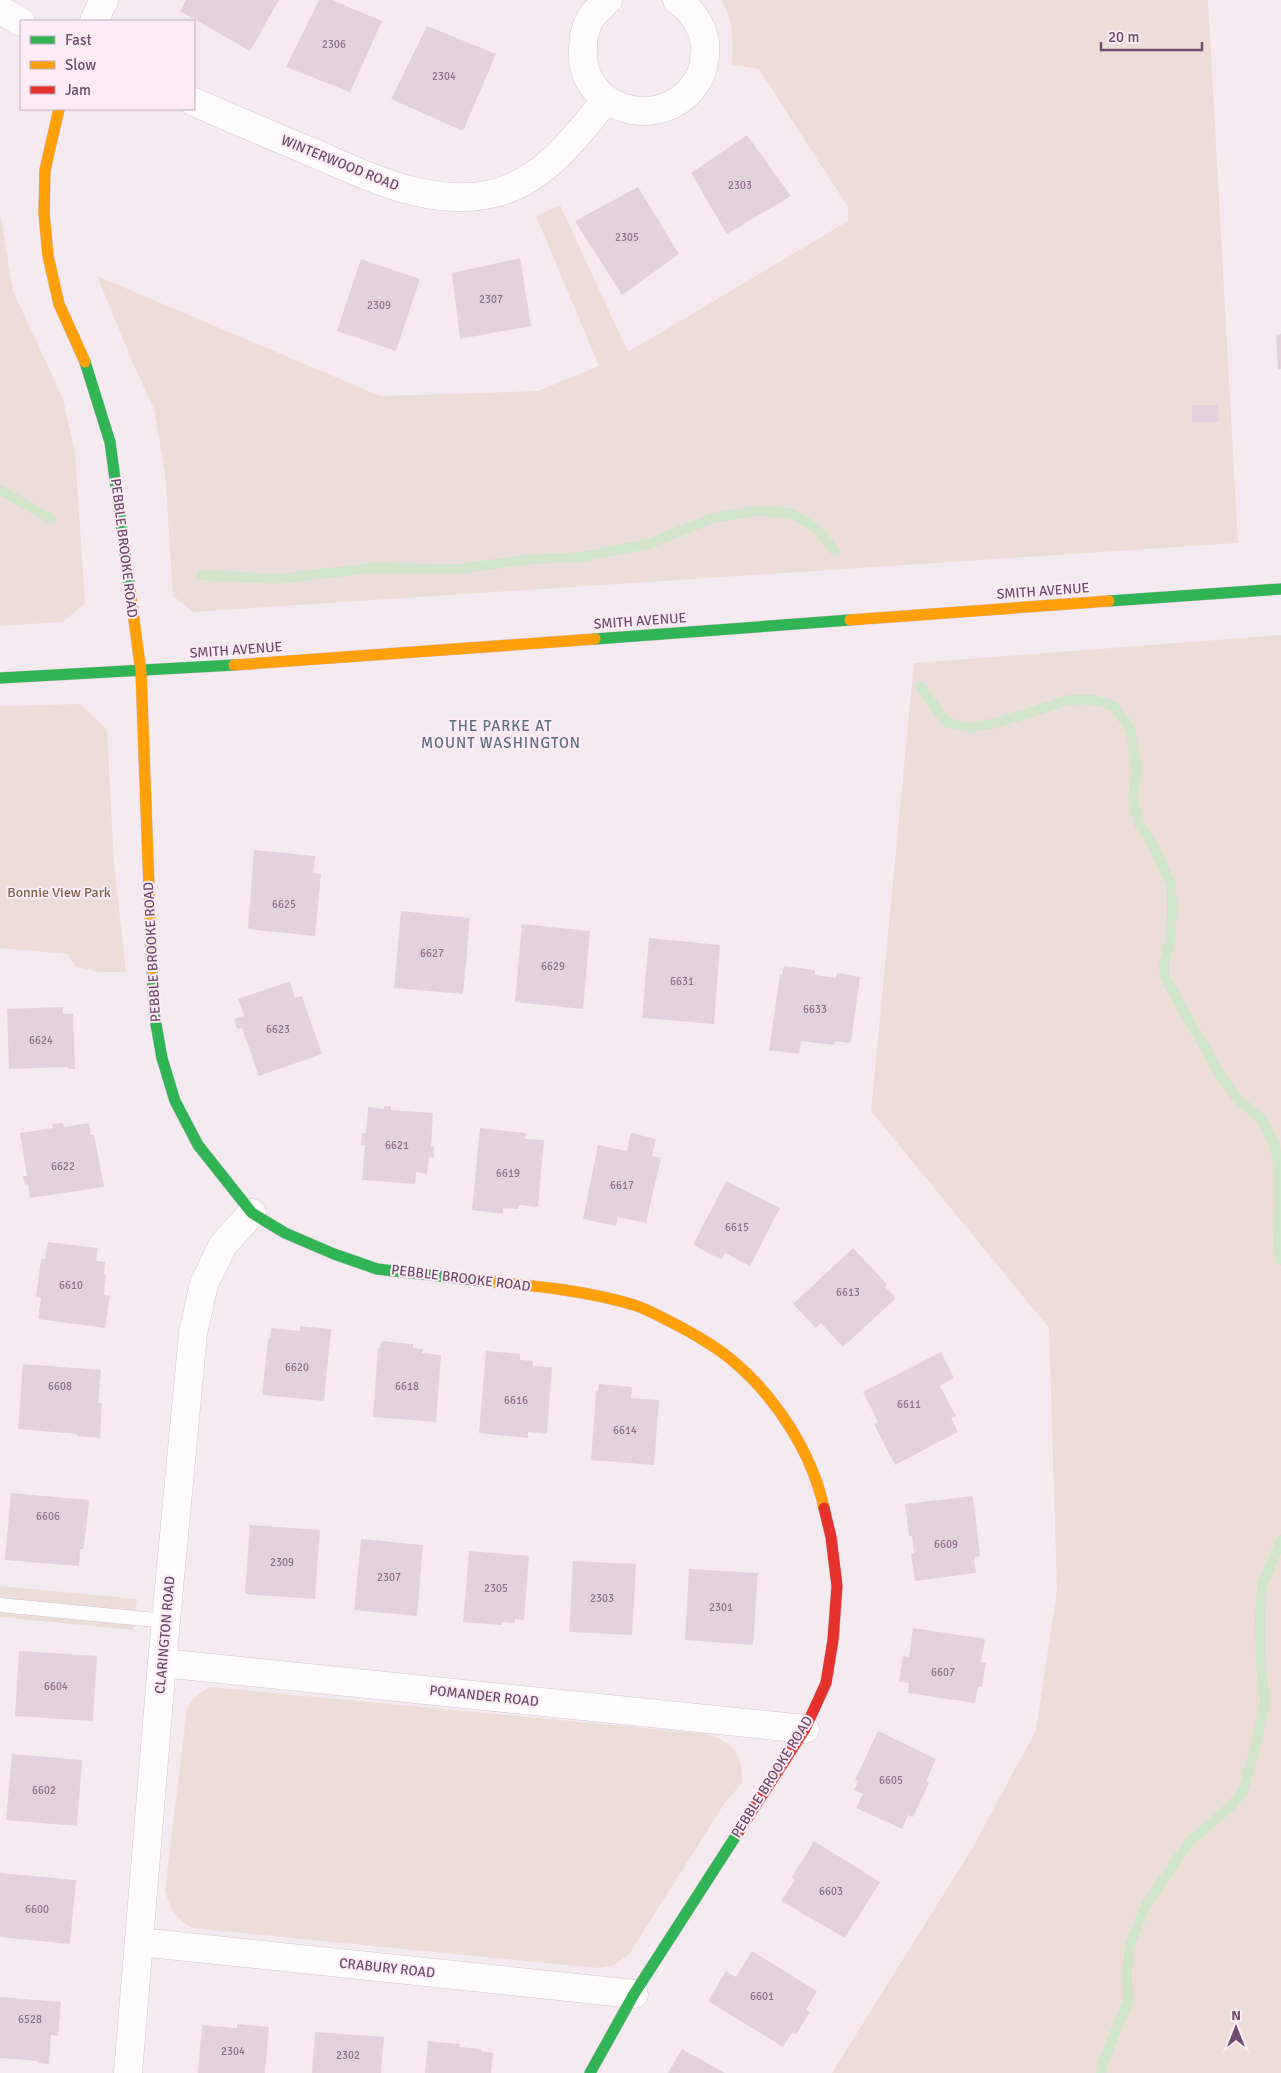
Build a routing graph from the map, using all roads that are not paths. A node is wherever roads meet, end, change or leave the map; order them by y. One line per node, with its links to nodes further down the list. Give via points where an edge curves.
1 (104, 0): 5 (street)
2 (608, 0): 7 (street, via 592,15 584,34 582,60 588,78)
3 (677, 0): 7 (street, via 699,23 706,49 702,72 689,92 673,105 654,112 629,110)
4 (0, 10): 6 (street)
5 (94, 20)
6 (20, 21)
7 (606, 100): 8 (street, WINTERWOOD ROAD, via 565,150 530,176 502,191 467,196 425,195 390,185)
8 (195, 102)
9 (59, 110): 11 (street, PEBBLE BROOKE ROAD, via 45,170 48,256 59,304 82,353 110,442)
10 (1281, 589): 11 (street, SMITH AVENUE)
11 (141, 672): 12 (street, SMITH AVENUE); 13 (street, PEBBLE BROOKE ROAD, via 154,1013 162,1058 175,1101 198,1145)
12 (0, 678)
13 (252, 1213): 15 (street, CLARINGTON ROAD, via 224,1245 204,1284 193,1333); 17 (street, PEBBLE BROOKE ROAD, via 285,1233 377,1268 575,1292 634,1305 692,1332 733,1361 767,1396 798,1441 820,1489 831,1537 837,1586 833,1640 826,1683)
14 (0, 1605): 15 (lane)
15 (166, 1621): 16 (street, CLARINGTON ROAD)
16 (162, 1663): 17 (street, POMANDER ROAD); 18 (street, CLARINGTON ROAD)
17 (805, 1729): 19 (street, PEBBLE BROOKE ROAD)
18 (140, 1942): 19 (street, CRABURY ROAD); 20 (street, CLARINGTON ROAD)
19 (634, 1994): 21 (street, PEBBLE BROOKE ROAD)
20 (128, 2073)
21 (590, 2073)

